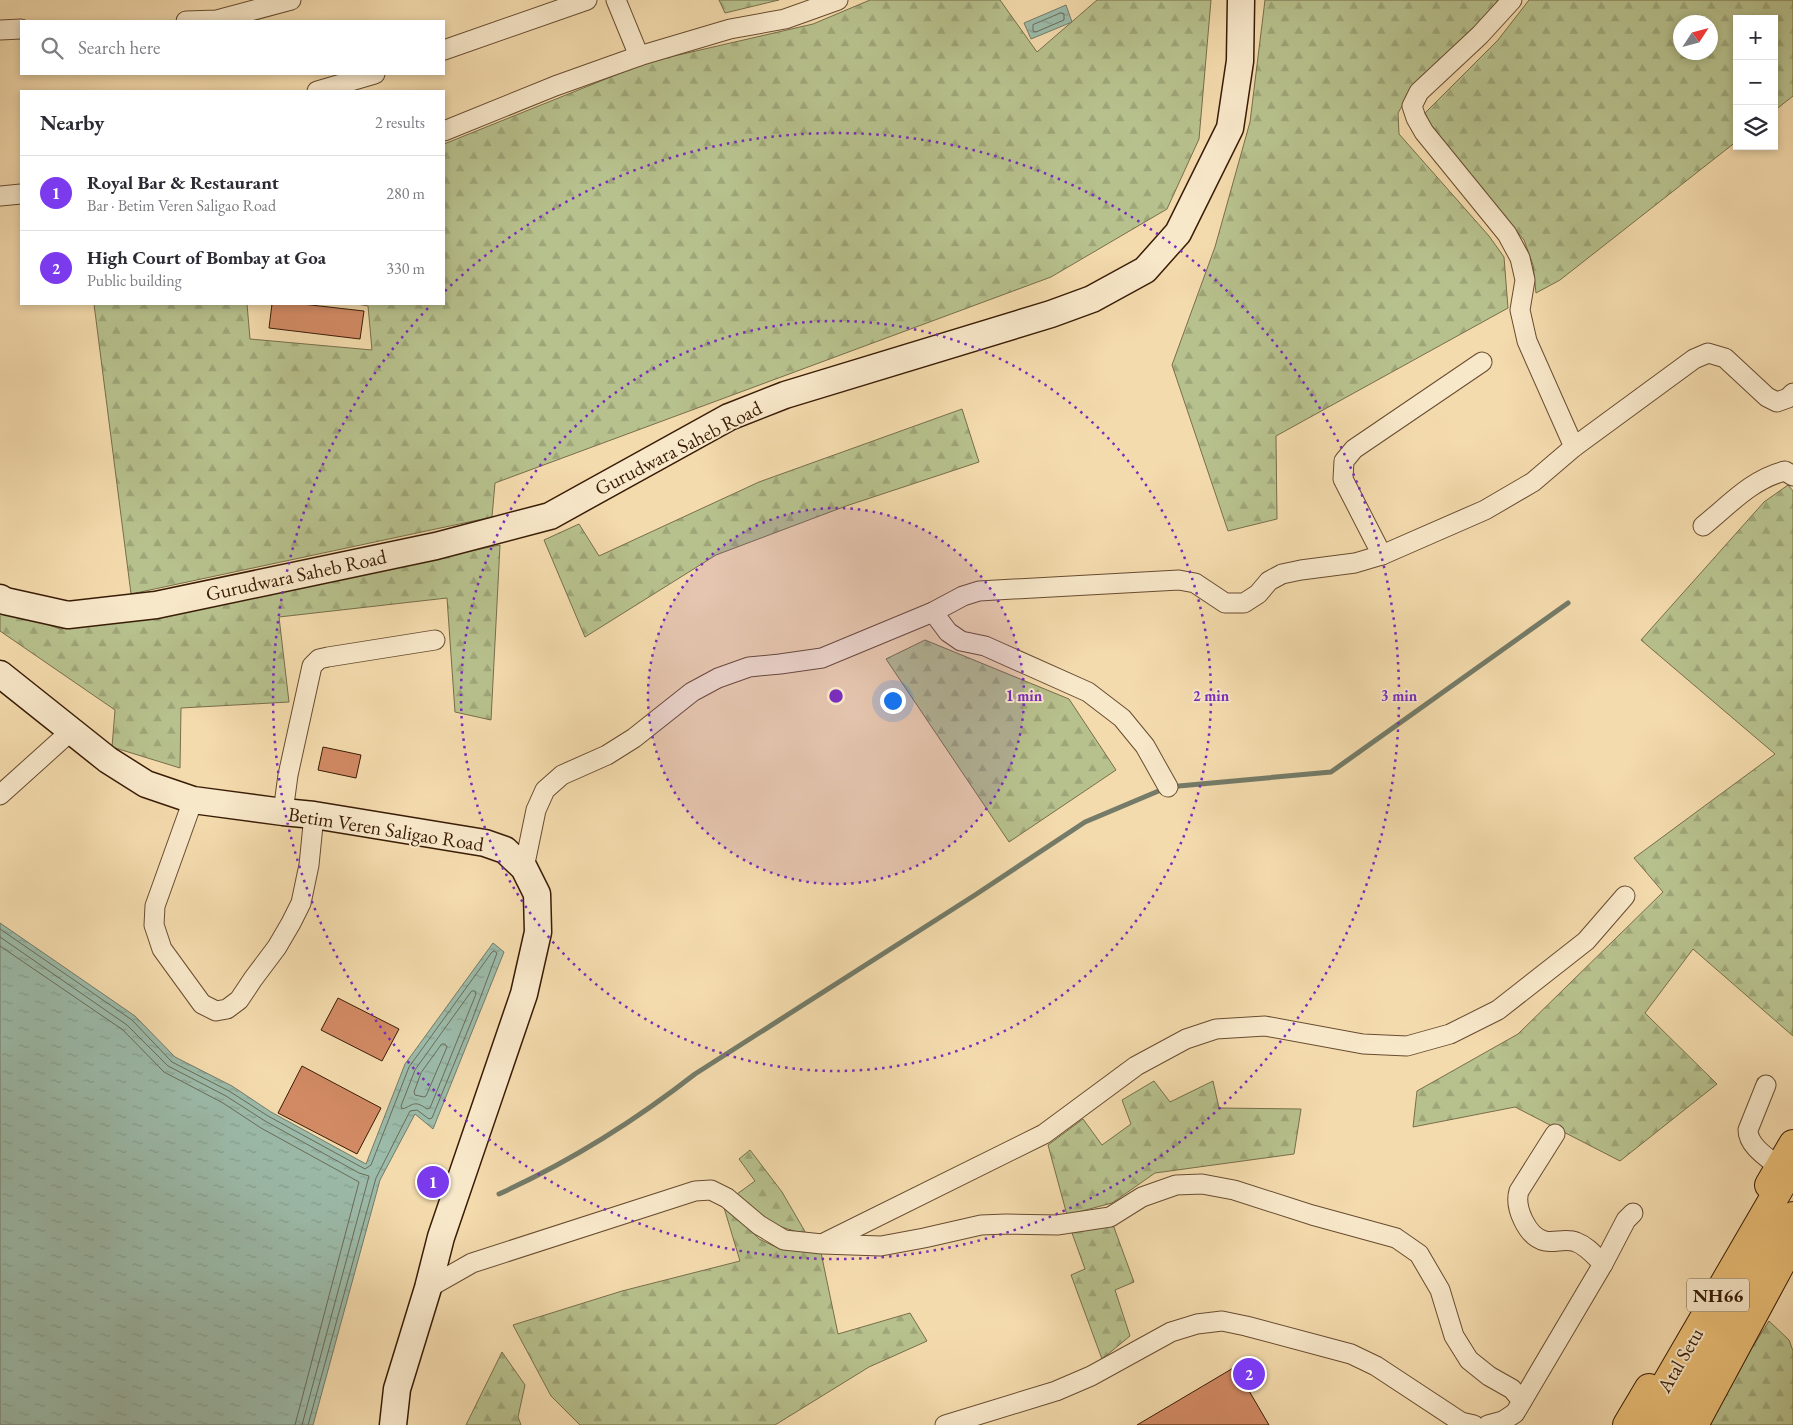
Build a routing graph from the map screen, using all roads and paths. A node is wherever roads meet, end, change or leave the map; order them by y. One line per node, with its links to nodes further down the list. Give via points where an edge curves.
1 (291, 0): 7 (street)
2 (587, 0): 10 (street)
3 (616, 0): 11 (street)
4 (838, 0): 11 (street, via 785,19 730,29)
5 (1241, 0): 23 (street, Gurudwara Saheb Road, via 1240,61 1230,128 1202,185 1178,233 1145,270 1092,299 785,395 729,417 550,516 436,546 156,605 68,615)
6 (1512, 0): 19 (street, via 1419,92 1412,106 1424,132 1507,234 1520,258 1525,280 1520,310 1527,341)
7 (217, 20)
8 (20, 29): 9 (street)
9 (0, 30)
10 (445, 50)
11 (639, 56): 14 (street)
12 (372, 75): 13 (street)
13 (320, 90)
14 (445, 131)
15 (20, 194): 16 (street)
16 (0, 196)
17 (1482, 362): 22 (street, via 1354,449 1344,461 1343,479)
18 (1793, 393): 19 (street, via 1777,402 1767,397 1725,358 1708,352)
19 (1574, 447): 22 (street, via 1533,482 1485,510)
20 (1793, 476): 21 (street, via 1785,471 1757,481)
21 (1703, 526)
22 (1382, 555): 24 (street, via 1355,563 1282,574 1244,602 1225,603 1195,583 1179,580 979,591)
23 (0, 598)
24 (933, 612): 28 (street, via 948,632 961,641 984,646 1088,692 1122,718 1145,746); 33 (street, via 822,658 749,667 692,692 634,738 607,755 562,775 545,790 536,810)
25 (435, 640): 31 (street, via 328,657 319,659 312,666)
26 (0, 674): 27 (street, Betim Veren Saligao Road)
27 (71, 731): 29 (street); 30 (street, Betim Veren Saligao Road, via 146,784)
28 (1168, 787)
29 (0, 795)
30 (193, 800): 31 (street, Betim Veren Saligao Road); 32 (street, via 155,906 154,925 162,949 202,1004 216,1011 227,1010 239,1000 277,947 301,903)
31 (283, 812): 32 (street, Betim Veren Saligao Road)
32 (314, 814): 33 (street, Betim Veren Saligao Road, via 485,843 505,850)
33 (524, 868): 43 (street, Betim Veren Saligao Road, via 537,894 538,932 526,985 441,1237)
34 (1625, 896): 41 (street, via 1586,940 1498,1010 1450,1034 1407,1046 1363,1044 1266,1026 1216,1029 1186,1039 1136,1066 1044,1134)
35 (1766, 1085): 37 (street, via 1748,1136 1753,1144)
36 (1555, 1134): 42 (street, via 1519,1191 1519,1211 1536,1237 1546,1241 1575,1241)
37 (1788, 1159): 49 (main road); 50 (main road, Atal Setu / NH66)
38 (1633, 1212): 42 (street)
39 (1793, 1216): 51 (main road, Atal Setu / NH66)
40 (1793, 1241): 52 (main road)
41 (822, 1244): 43 (street, via 784,1240 759,1225 727,1198 711,1190 695,1191 472,1263); 44 (street, via 881,1246 981,1225 1057,1225 1110,1217 1142,1197 1176,1185 1202,1184 1234,1190 1312,1216 1396,1238 1419,1254 1440,1290 1454,1336 1469,1360 1512,1389)
42 (1603, 1264): 44 (street)
43 (428, 1288): 45 (street, Betim Veren Saligao Road, via 397,1389)
44 (1522, 1402): 48 (street, via 1515,1413 1503,1422)
45 (393, 1425)
46 (945, 1425): 47 (street, via 1056,1391 1091,1376 1171,1332 1222,1321 1351,1354 1376,1366 1461,1422)
47 (1474, 1425)
48 (1488, 1425)
49 (1626, 1425)
50 (1642, 1425)
51 (1672, 1425)
52 (1694, 1425)

